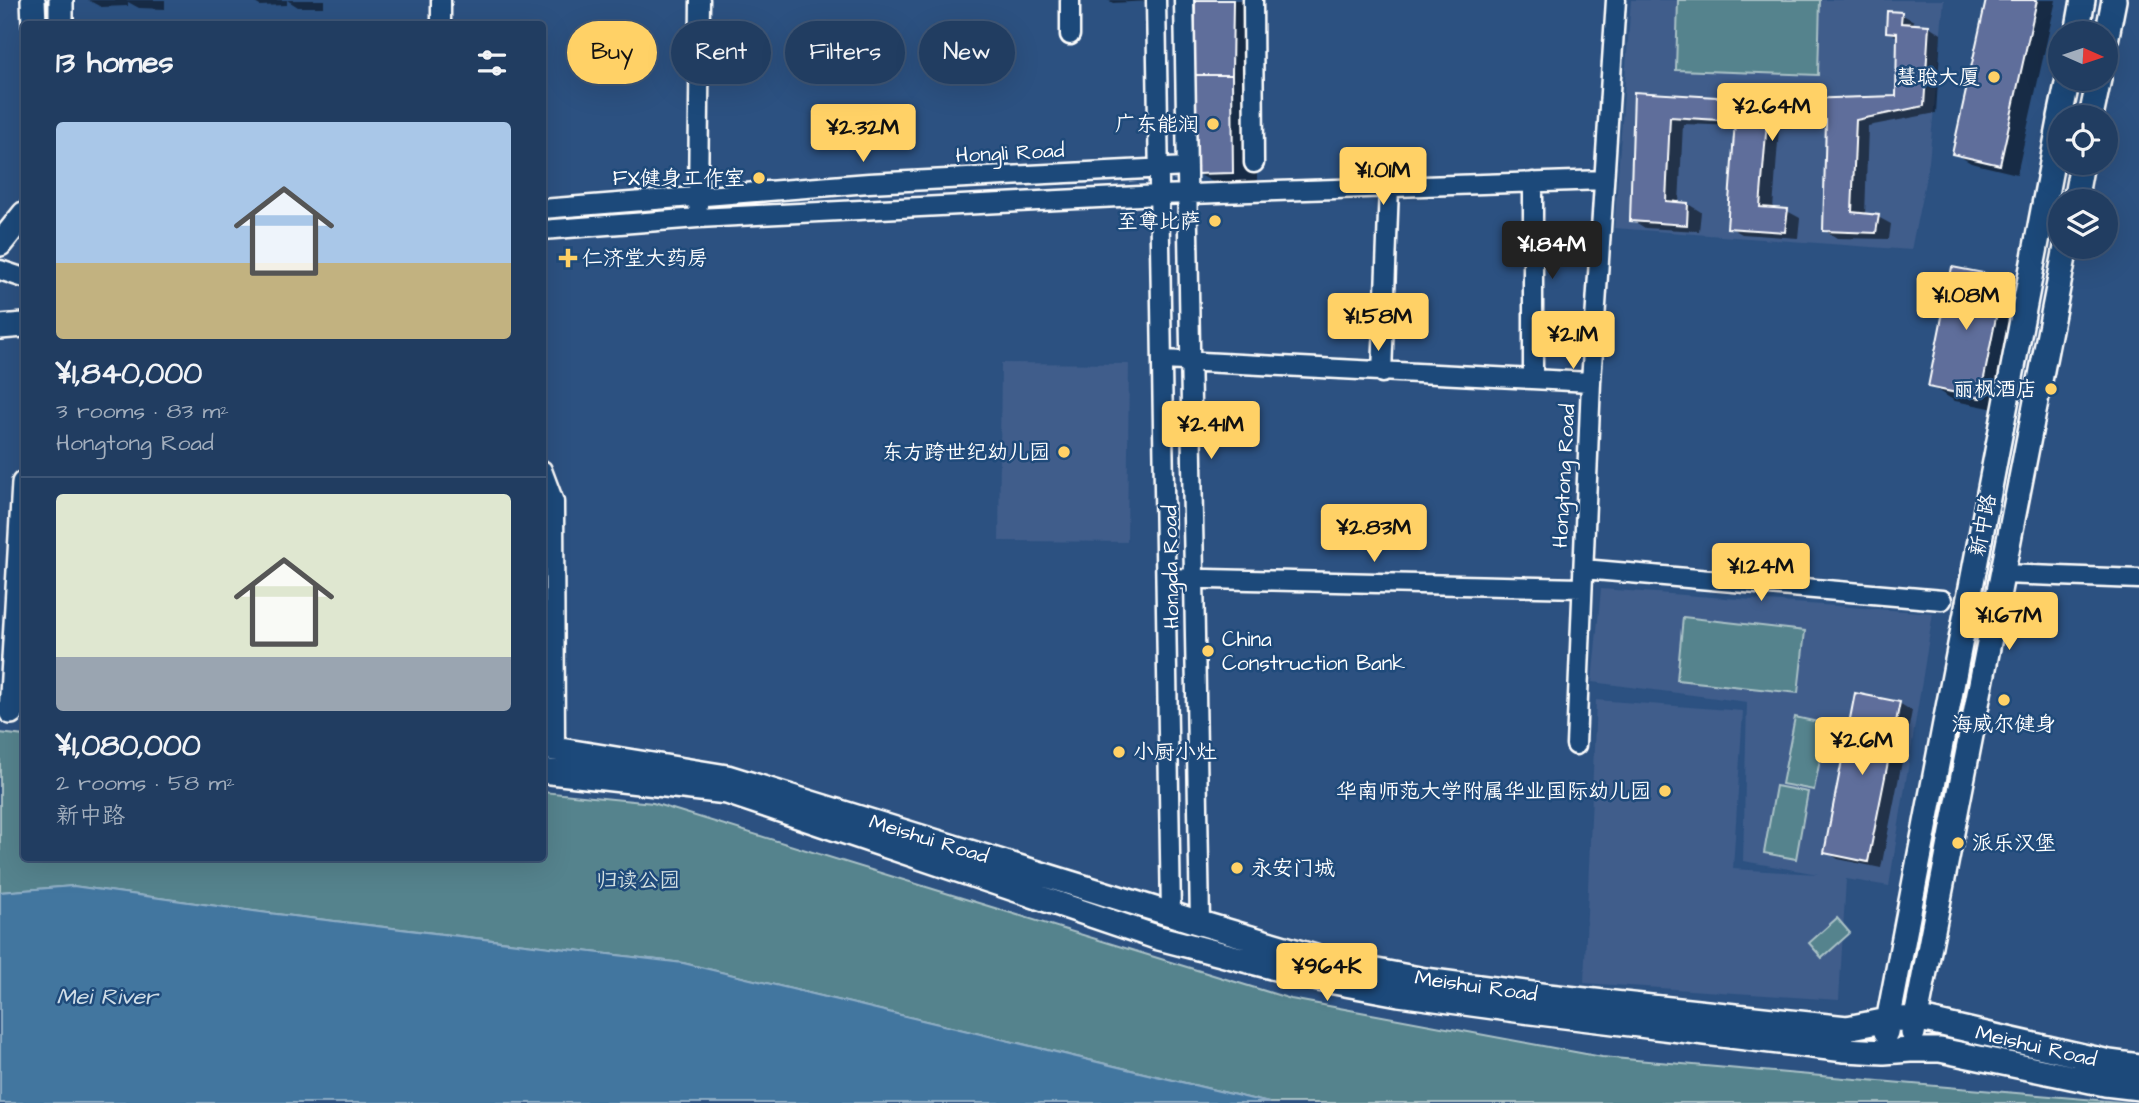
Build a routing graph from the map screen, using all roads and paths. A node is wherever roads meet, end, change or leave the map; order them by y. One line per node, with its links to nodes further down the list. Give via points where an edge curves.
1 (33, 0): 12 (main road)
2 (61, 0): 13 (main road)
3 (441, 0): 14 (street)
4 (700, 0): 26 (street)
5 (1070, 0): 17 (street)
6 (1156, 0): 20 (street, Hongda Road)
7 (1184, 0): 19 (street, Hongda Road)
8 (1253, 0): 18 (street)
9 (1616, 0): 22 (street, Hongtong Road)
10 (2083, 0): 15 (main road)
11 (2114, 0): 16 (main road)
12 (34, 21)
13 (61, 21)
14 (441, 21)
15 (2079, 21)
16 (2110, 21)
17 (1070, 35)
18 (1254, 163)
19 (1187, 167): 20 (street, Hongli Road); 25 (street, Hongda Road)
20 (1159, 168): 26 (street, Hongli Road); 27 (street, Hongda Road)
21 (2049, 175): 59 (main road, 新中路)
22 (1604, 180): 23 (street); 42 (street, Hongtong Road)
23 (1533, 182): 24 (street); 41 (street)
24 (1389, 187): 25 (street); 40 (street)
25 (1187, 194): 27 (street); 39 (street, Hongda Road)
26 (698, 195): 28 (street, Hongli Road); 30 (street)
27 (1160, 195): 30 (street); 38 (street, Hongda Road)
28 (546, 209)
29 (21, 218): 32 (main road)
30 (698, 218): 31 (street)
31 (546, 230)
32 (0, 244)
33 (2064, 259): 46 (main road, 新中路)
34 (0, 270): 35 (street)
35 (21, 277)
36 (21, 325): 37 (main road)
37 (0, 327)
38 (1163, 360): 39 (street); 47 (street, Hongda Road)
39 (1190, 362): 40 (street); 48 (street, Hongda Road)
40 (1382, 373): 41 (street)
41 (1533, 379): 42 (street)
42 (1591, 382): 45 (street, Hongtong Road)
43 (546, 481): 54 (street, via 554,502)
44 (21, 538): 52 (main road)
45 (1583, 569): 50 (street, Hongtong Road); 51 (street)
46 (2002, 574): 49 (street); 58 (main road, 新中路)
47 (1167, 578): 48 (street); 56 (street, Hongda Road)
48 (1194, 579): 50 (street); 57 (street, Hongda Road)
49 (2139, 579)
50 (1581, 588): 53 (street, Hongtong Road)
51 (1942, 600)
52 (12, 705)
53 (1576, 745)
54 (549, 747): 56 (main road, Meishui Road, via 727,777)
55 (546, 771): 61 (main road, Meishui Road, via 727,792 1159,938 1318,979 1523,1012)
56 (1171, 914): 57 (main road, Meishui Road)
57 (1200, 923): 59 (main road, Meishui Road, via 1339,964 1425,980 1847,1028)
58 (1916, 1018): 59 (main road, Meishui Road); 60 (main road, 新中路); 62 (main road, Meishui Road)
59 (1888, 1020): 61 (main road, 新中路)
60 (1910, 1049): 61 (main road, Meishui Road); 63 (main road, Meishui Road, via 1940,1050)
61 (1884, 1052)
62 (2139, 1066)
63 (2139, 1088)

